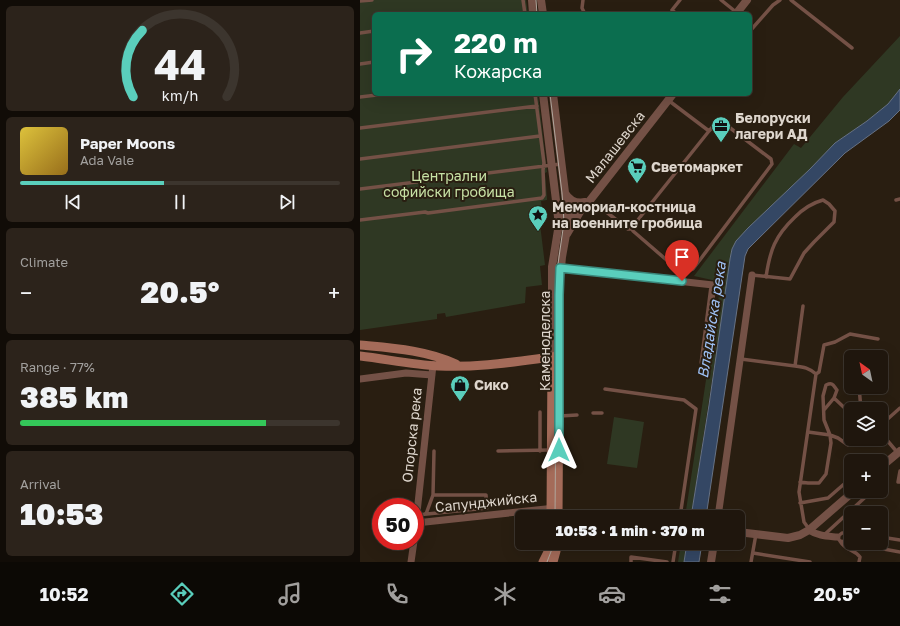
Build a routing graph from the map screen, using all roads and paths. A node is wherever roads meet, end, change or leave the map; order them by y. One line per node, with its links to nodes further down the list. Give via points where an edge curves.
1 (372, 0): 11 (lane)
2 (523, 0): 12 (lane)
3 (532, 0): 13 (street)
4 (541, 0): 14 (street)
5 (584, 0): 15 (lane)
6 (680, 0): 16 (lane, via 672,10)
7 (721, 0): 17 (lane)
8 (747, 0): 18 (street)
9 (780, 0): 19 (lane)
10 (791, 0): 22 (lane)
11 (360, 1)
12 (527, 12)
13 (529, 12)
14 (543, 12)
15 (584, 12)
16 (675, 12)
17 (735, 12)
18 (738, 12)
19 (752, 29)
20 (372, 31): 21 (lane)
21 (360, 33)
22 (852, 48)
23 (372, 62): 24 (lane)
24 (360, 64)
25 (372, 96): 29 (lane)
26 (535, 96): 31 (lane)
27 (543, 96): 37 (street, Каменоделска)
28 (553, 96): 36 (street, Каменоделска)
29 (360, 97)
30 (671, 97): 33 (lane); 41 (street, Малашевска)
31 (536, 106): 32 (lane); 34 (lane)
32 (360, 128)
33 (709, 131): 48 (lane); 48 (lane, via 718,121 722,122 771,159 772,164 694,268 677,268)
34 (540, 136): 35 (lane); 38 (lane)
35 (360, 159)
36 (561, 164): 37 (lane); 40 (street, Каменоделска)
37 (552, 165): 38 (lane); 46 (street, Каменоделска)
38 (543, 166): 39 (lane); 47 (lane, via 542,198)
39 (360, 189)
40 (565, 193): 42 (street, via 574,202); 44 (street, Каменоделска)
41 (593, 196): 42 (street, Малашевска); 45 (street, Малашевска)
42 (585, 202): 44 (street, Малашевска)
43 (600, 207): 48 (lane, via 628,229)
44 (567, 212): 45 (street, Малашевска); 46 (street, Малашевска); 49 (street, Каменоделска)
45 (580, 212): 49 (street)
46 (558, 214): 50 (street, Каменоделска)
47 (360, 220)
48 (632, 229)
49 (566, 236): 50 (street, Каменоделска)
50 (556, 267): 57 (street, Каменоделска); 59 (street, via 713,284)
51 (752, 275): 52 (lane); 58 (street)
52 (766, 277): 52 (lane, via 790,279 804,253 834,222 835,211 829,204 823,200 815,202 786,225 773,247)
53 (803, 306): 61 (lane)
54 (878, 339): 63 (lane, via 850,334 824,345 819,372)
55 (360, 344): 60 (main road, via 418,352)
56 (360, 356): 62 (main road)
57 (556, 356): 60 (main road, via 470,366); 74 (main road, Каменоделска); 80 (main road, Каменоделска)
58 (741, 359): 61 (lane); 97 (street)
59 (703, 362)
60 (459, 365): 62 (main road)
61 (795, 366): 63 (lane, via 805,367)
62 (432, 370): 64 (street); 91 (street, Опорска река)
63 (816, 374): 76 (lane)
64 (360, 379)
65 (605, 389): 96 (lane, via 684,400 696,409)
66 (834, 398): 67 (lane); 69 (lane); 69 (lane, via 837,390 833,384 826,384 823,396)
67 (844, 407)
68 (900, 408): 75 (lane)
69 (824, 410): 77 (lane, via 824,420)
70 (540, 412): 83 (lane)
71 (593, 413): 72 (lane)
72 (602, 413)
73 (577, 415): 74 (lane)
74 (559, 416): 80 (main road, Каменоделска)
75 (888, 419)
76 (808, 432): 77 (lane); 87 (lane)
77 (830, 436): 79 (lane); 87 (lane, via 826,474 819,483)
78 (888, 440): 84 (lane)
79 (844, 443)
80 (555, 450): 83 (lane); 95 (main road, Каменоделска)
81 (434, 451): 90 (lane)
82 (498, 451): 83 (lane)
83 (540, 451)
84 (899, 452): 85 (street)
85 (888, 461)
86 (900, 471): 88 (lane)
87 (800, 482): 94 (lane)
88 (900, 482)
89 (844, 484): 94 (lane, via 828,498)
90 (434, 495): 98 (lane); 98 (lane, via 486,495 487,508)
91 (419, 498)
92 (846, 498): 101 (street)
93 (864, 498): 105 (lane)
94 (800, 503): 101 (lane, via 804,522)
95 (553, 510)
96 (681, 510)
97 (719, 510)
98 (426, 514)
99 (515, 514): 100 (street, Сапунджийска)
100 (424, 522)
101 (809, 530): 104 (street, via 788,538); 105 (street)
102 (844, 532): 107 (lane)
103 (745, 533): 104 (street)
104 (756, 534): 115 (lane)
105 (823, 536): 107 (street)
106 (888, 538): 108 (lane)
107 (839, 539): 114 (lane); 124 (lane, via 844,547 857,553 860,557)
108 (900, 540)
109 (413, 550): 117 (street)
110 (550, 550): 116 (main road)
111 (554, 550): 116 (main road)
112 (675, 550): 120 (lane)
113 (713, 550): 121 (street)
114 (900, 552)
115 (753, 553): 122 (lane); 123 (lane)
116 (549, 560)
117 (412, 562)
118 (631, 562): 119 (lane, via 631,557)
119 (666, 562)
120 (673, 562)
121 (711, 562)
122 (751, 562)
123 (810, 562)
124 (859, 562)

